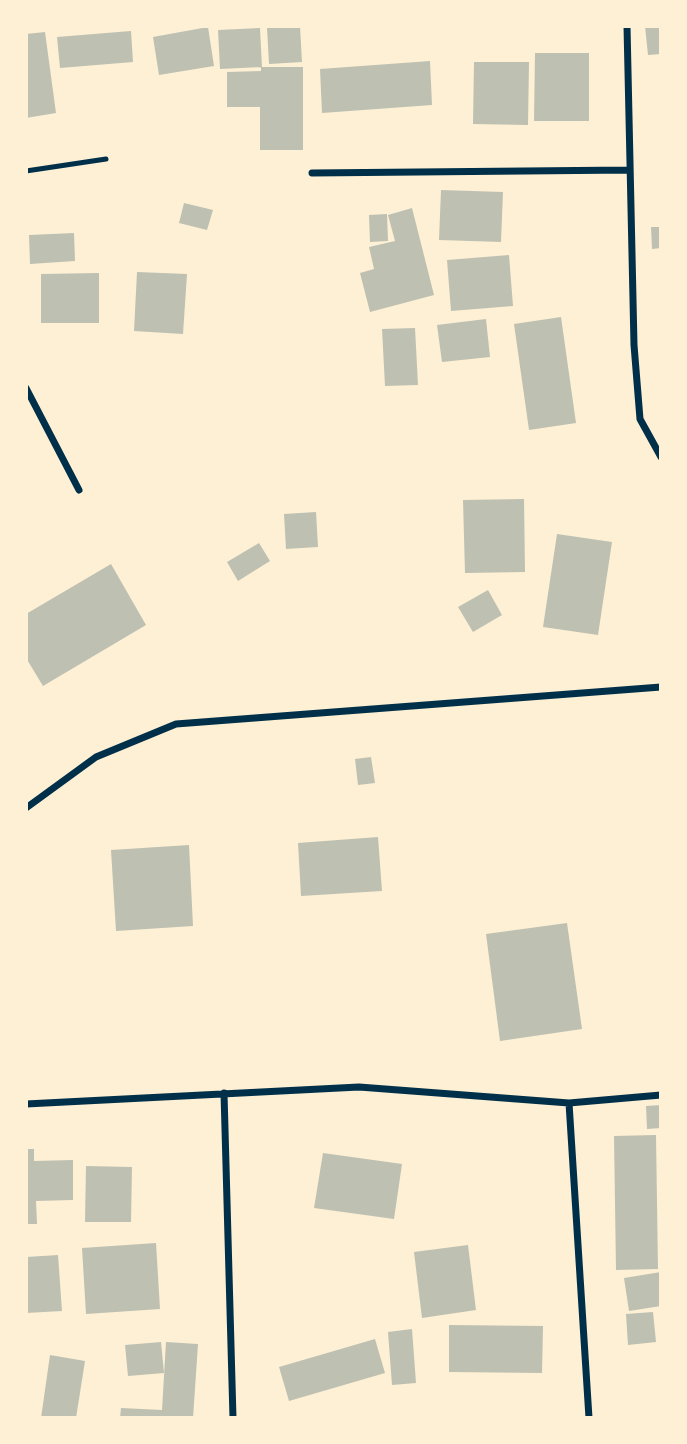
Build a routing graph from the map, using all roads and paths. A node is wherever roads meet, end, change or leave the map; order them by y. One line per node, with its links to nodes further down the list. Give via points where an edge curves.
1 (627, 26): 3 (street)
2 (106, 159): 4 (lane)
3 (630, 170): 5 (street); 7 (street, via 640,419)
4 (26, 171)
5 (312, 173)
6 (26, 387): 8 (street)
7 (661, 457)
8 (79, 490)
9 (661, 687): 10 (street, via 176,724 96,757)
10 (26, 808)
11 (224, 1093): 13 (street, via 359,1087); 14 (street); 15 (street)
12 (661, 1095): 13 (street)
13 (569, 1103): 16 (street)
14 (26, 1104)
15 (233, 1418)
16 (589, 1418)

